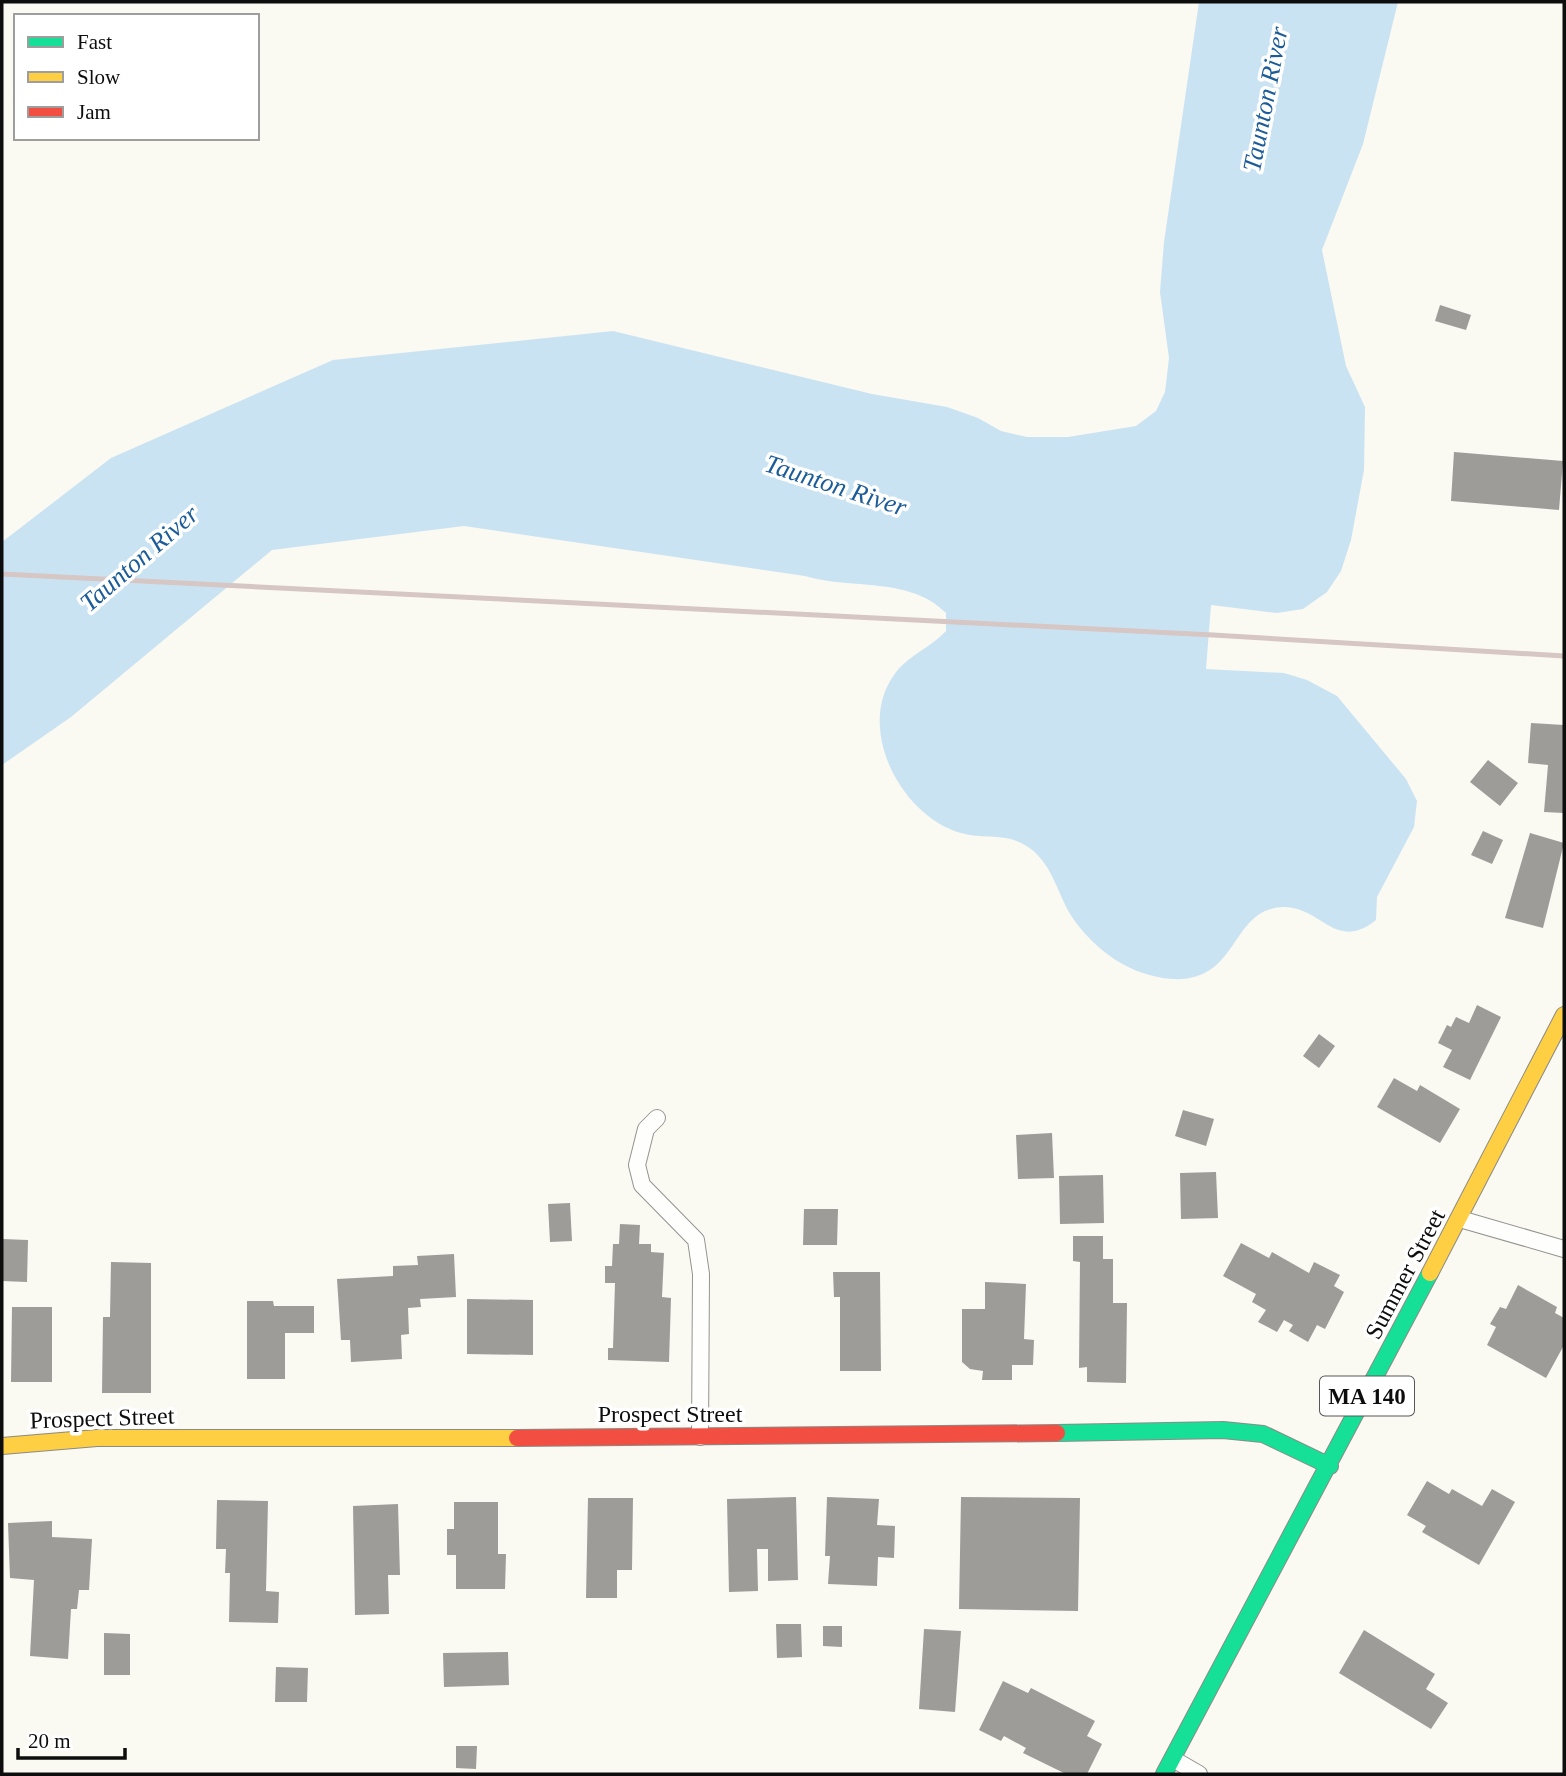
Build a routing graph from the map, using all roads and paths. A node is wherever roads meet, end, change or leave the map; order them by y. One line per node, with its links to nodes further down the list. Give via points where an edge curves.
1 (1564, 1015): 3 (street, Summer Street / MA 140)
2 (657, 1118): 5 (lane, via 646,1129 637,1165 642,1185 696,1240 701,1274)
3 (1460, 1219): 4 (lane); 7 (street, Summer Street / MA 140)
4 (1564, 1249)
5 (700, 1437): 6 (street, Prospect Street, via 97,1438); 7 (street, Prospect Street, via 1238,1431 1276,1439)
6 (2, 1446)
7 (1330, 1466): 8 (street, Summer Street / MA 140)
8 (1173, 1759): 9 (street, Summer Street / MA 140); 10 (lane)
9 (1164, 1774)
10 (1199, 1774)

